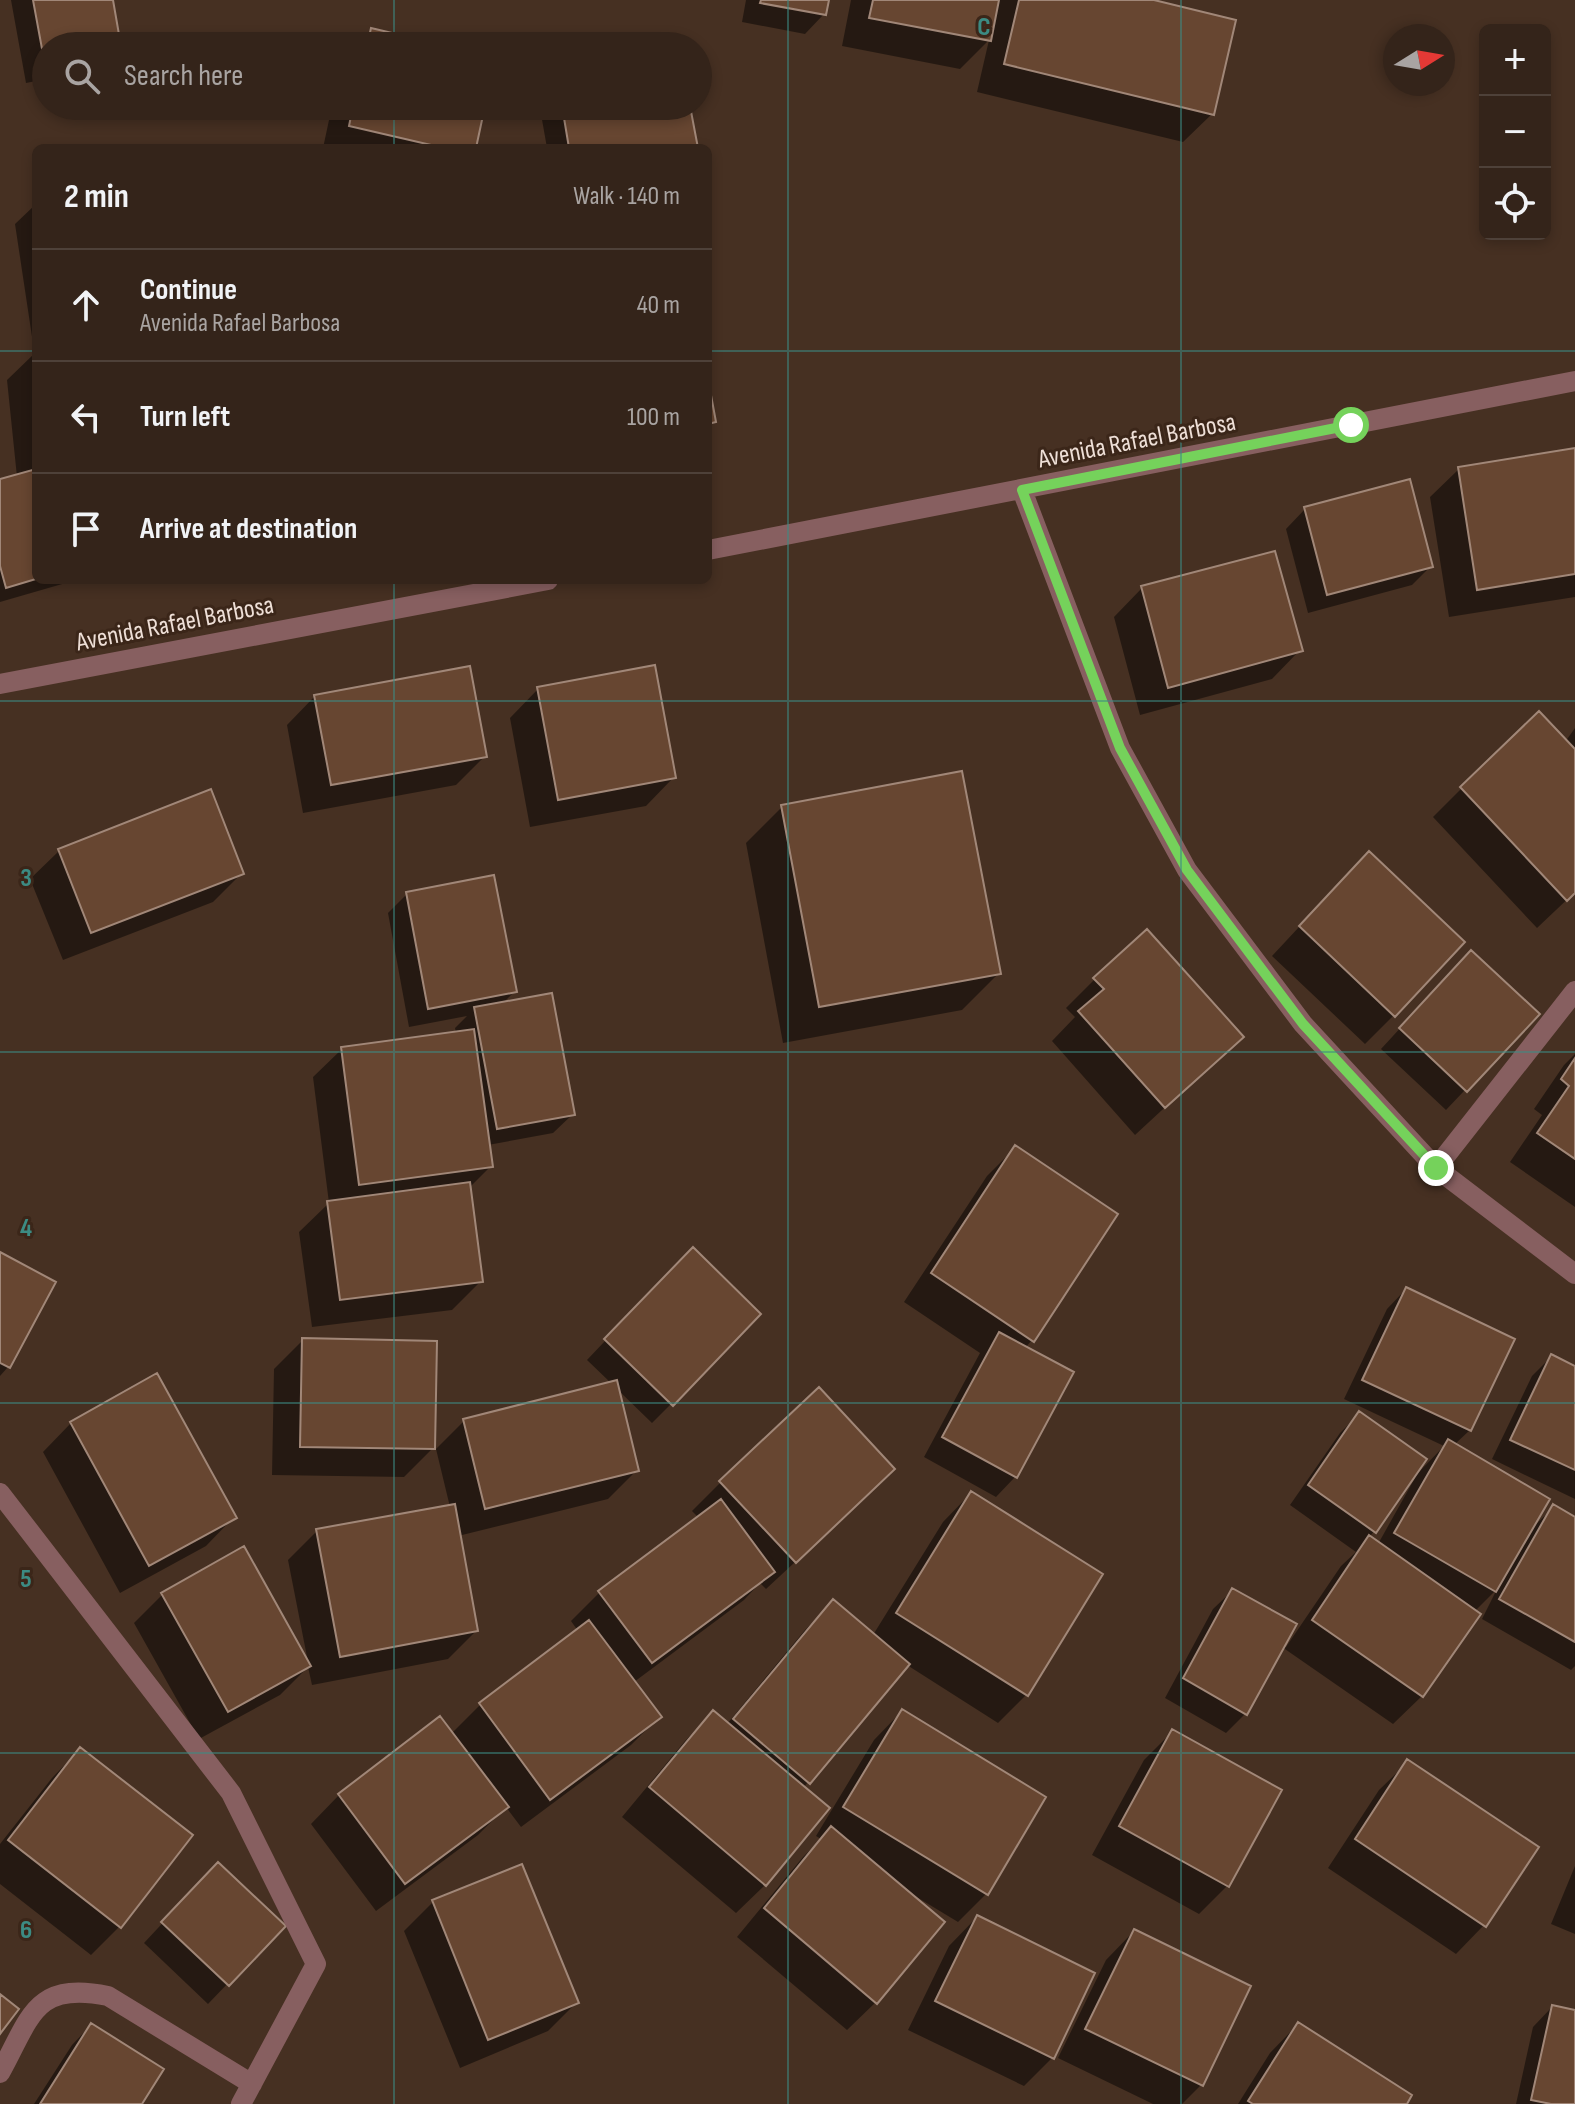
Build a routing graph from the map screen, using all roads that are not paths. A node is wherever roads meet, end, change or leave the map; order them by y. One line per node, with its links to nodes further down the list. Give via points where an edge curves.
1 (1575, 381): 2 (street, Avenida Rafael Barbosa)
2 (1022, 490): 3 (street, Avenida Rafael Barbosa); 7 (street, via 1120,748 1187,870 1303,1024)
3 (712, 549)
4 (527, 584): 5 (street, Avenida Rafael Barbosa)
5 (0, 684)
6 (1575, 991): 7 (street)
7 (1436, 1168): 8 (street)
8 (1575, 1274)
9 (0, 1493): 11 (street, via 231,1793 316,1964)
10 (0, 2073): 11 (street, via 35,2008 55,1994 81,1991 108,1996)
11 (252, 2084): 12 (street)
12 (241, 2104)

